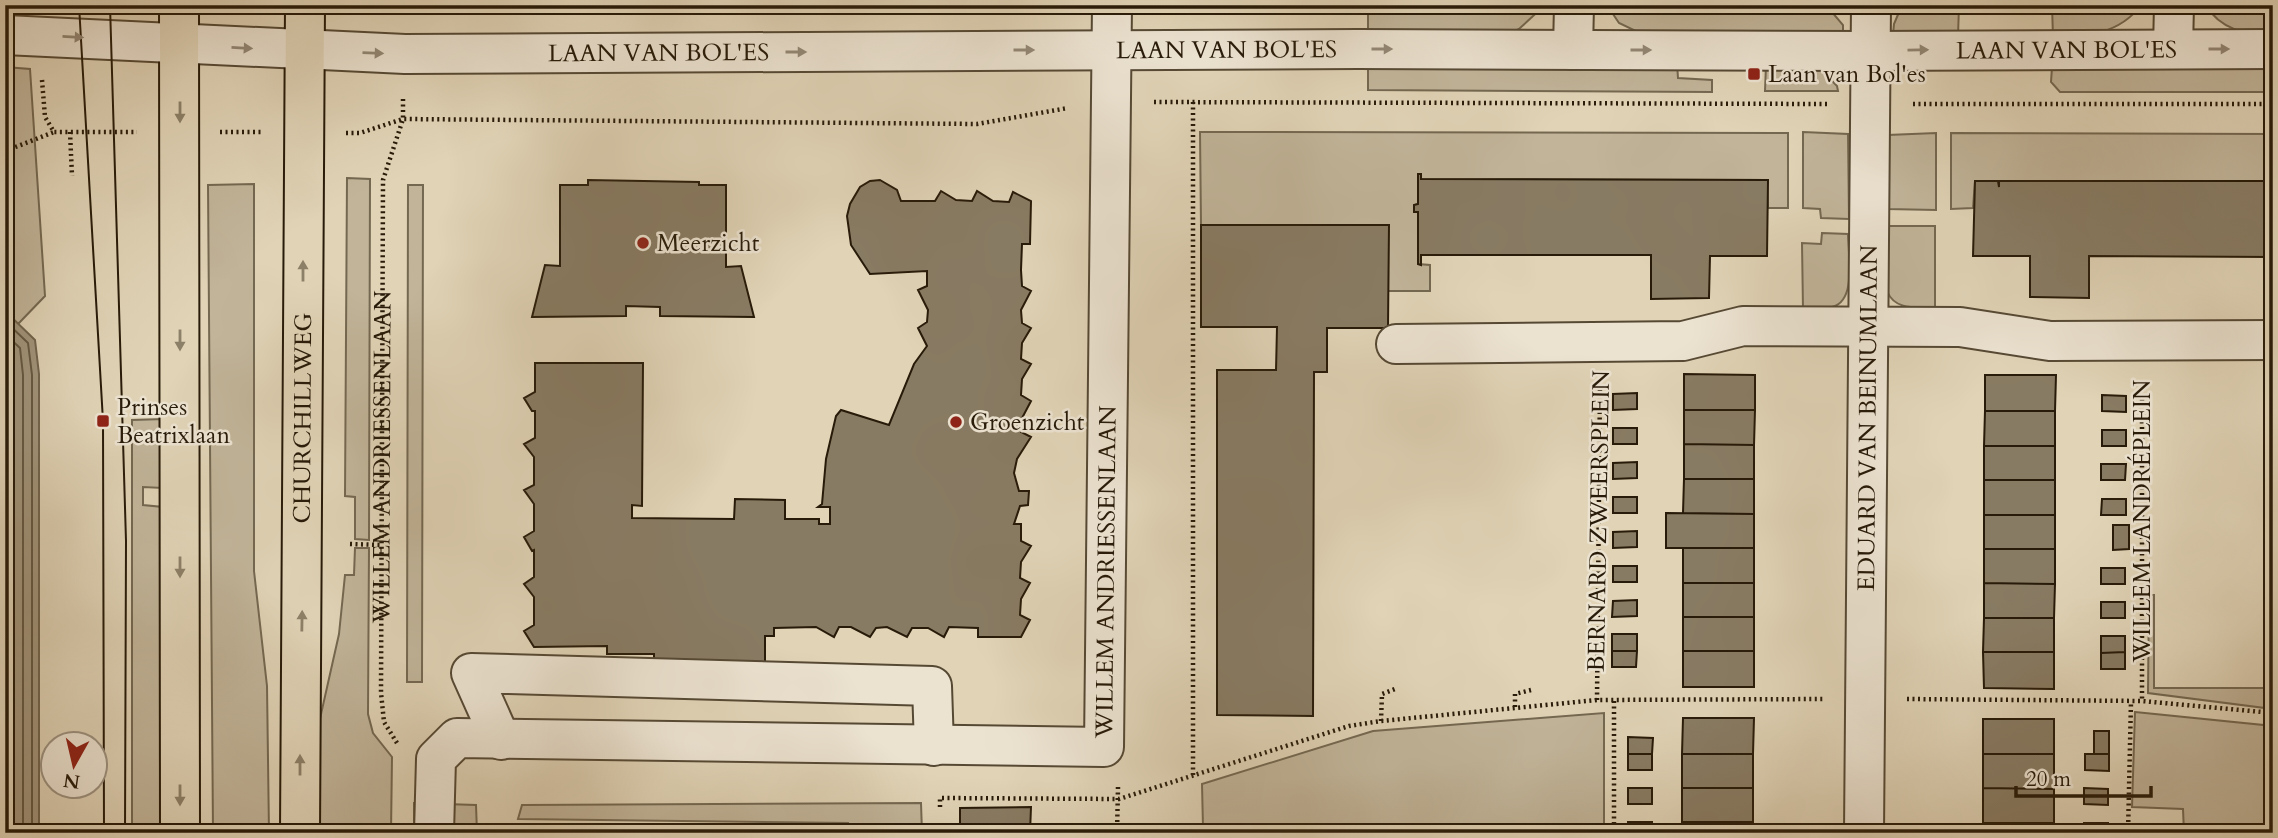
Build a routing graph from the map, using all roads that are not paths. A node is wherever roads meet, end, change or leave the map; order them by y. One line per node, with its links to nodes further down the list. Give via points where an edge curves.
1 (179, 5): 8 (main road)
2 (305, 5): 13 (main road, CHURCHILLWEG)
3 (1112, 5): 11 (street, WILLEM ANDRIESSENLAAN)
4 (1574, 5): 12 (street)
5 (1871, 5): 14 (street, EDUARD VAN BEINUMLAAN)
6 (2174, 5): 9 (street)
7 (5, 35): 8 (street, one-way to 8)
8 (180, 44): 13 (street, LAAN VAN BOL'ES, one-way to 13); 20 (main road, one-way to 20)
9 (2173, 49): 10 (street, LAAN VAN BOL'ES, one-way to 10); 14 (street, LAAN VAN BOL'ES, one-way to 9)
10 (2273, 49)
11 (1111, 50): 12 (street, LAAN VAN BOL'ES, one-way to 12); 13 (street, LAAN VAN BOL'ES, one-way to 11); 19 (street, WILLEM ANDRIESSENLAAN, via 1104,747)
12 (1573, 50): 14 (street, LAAN VAN BOL'ES, one-way to 14)
13 (305, 51): 21 (main road, CHURCHILLWEG, one-way to 13)
14 (1869, 51): 15 (street, EDUARD VAN BEINUMLAAN)
15 (1868, 326): 16 (street, via 1960,327 2050,341); 17 (street, BERNARD ZWEERSPLEIN, via 1742,326 1683,341); 23 (street, EDUARD VAN BEINUMLAAN)
16 (2273, 340)
17 (1395, 344)
18 (501, 740): 19 (street, WILLEM ANDRIESSENLAAN); 19 (street, via 471,673 932,686); 22 (street, WILLEM ANDRIESSENLAAN, via 457,738 436,759)
19 (934, 746)
20 (180, 833)
21 (300, 833)
22 (434, 833)
23 (1864, 833)

